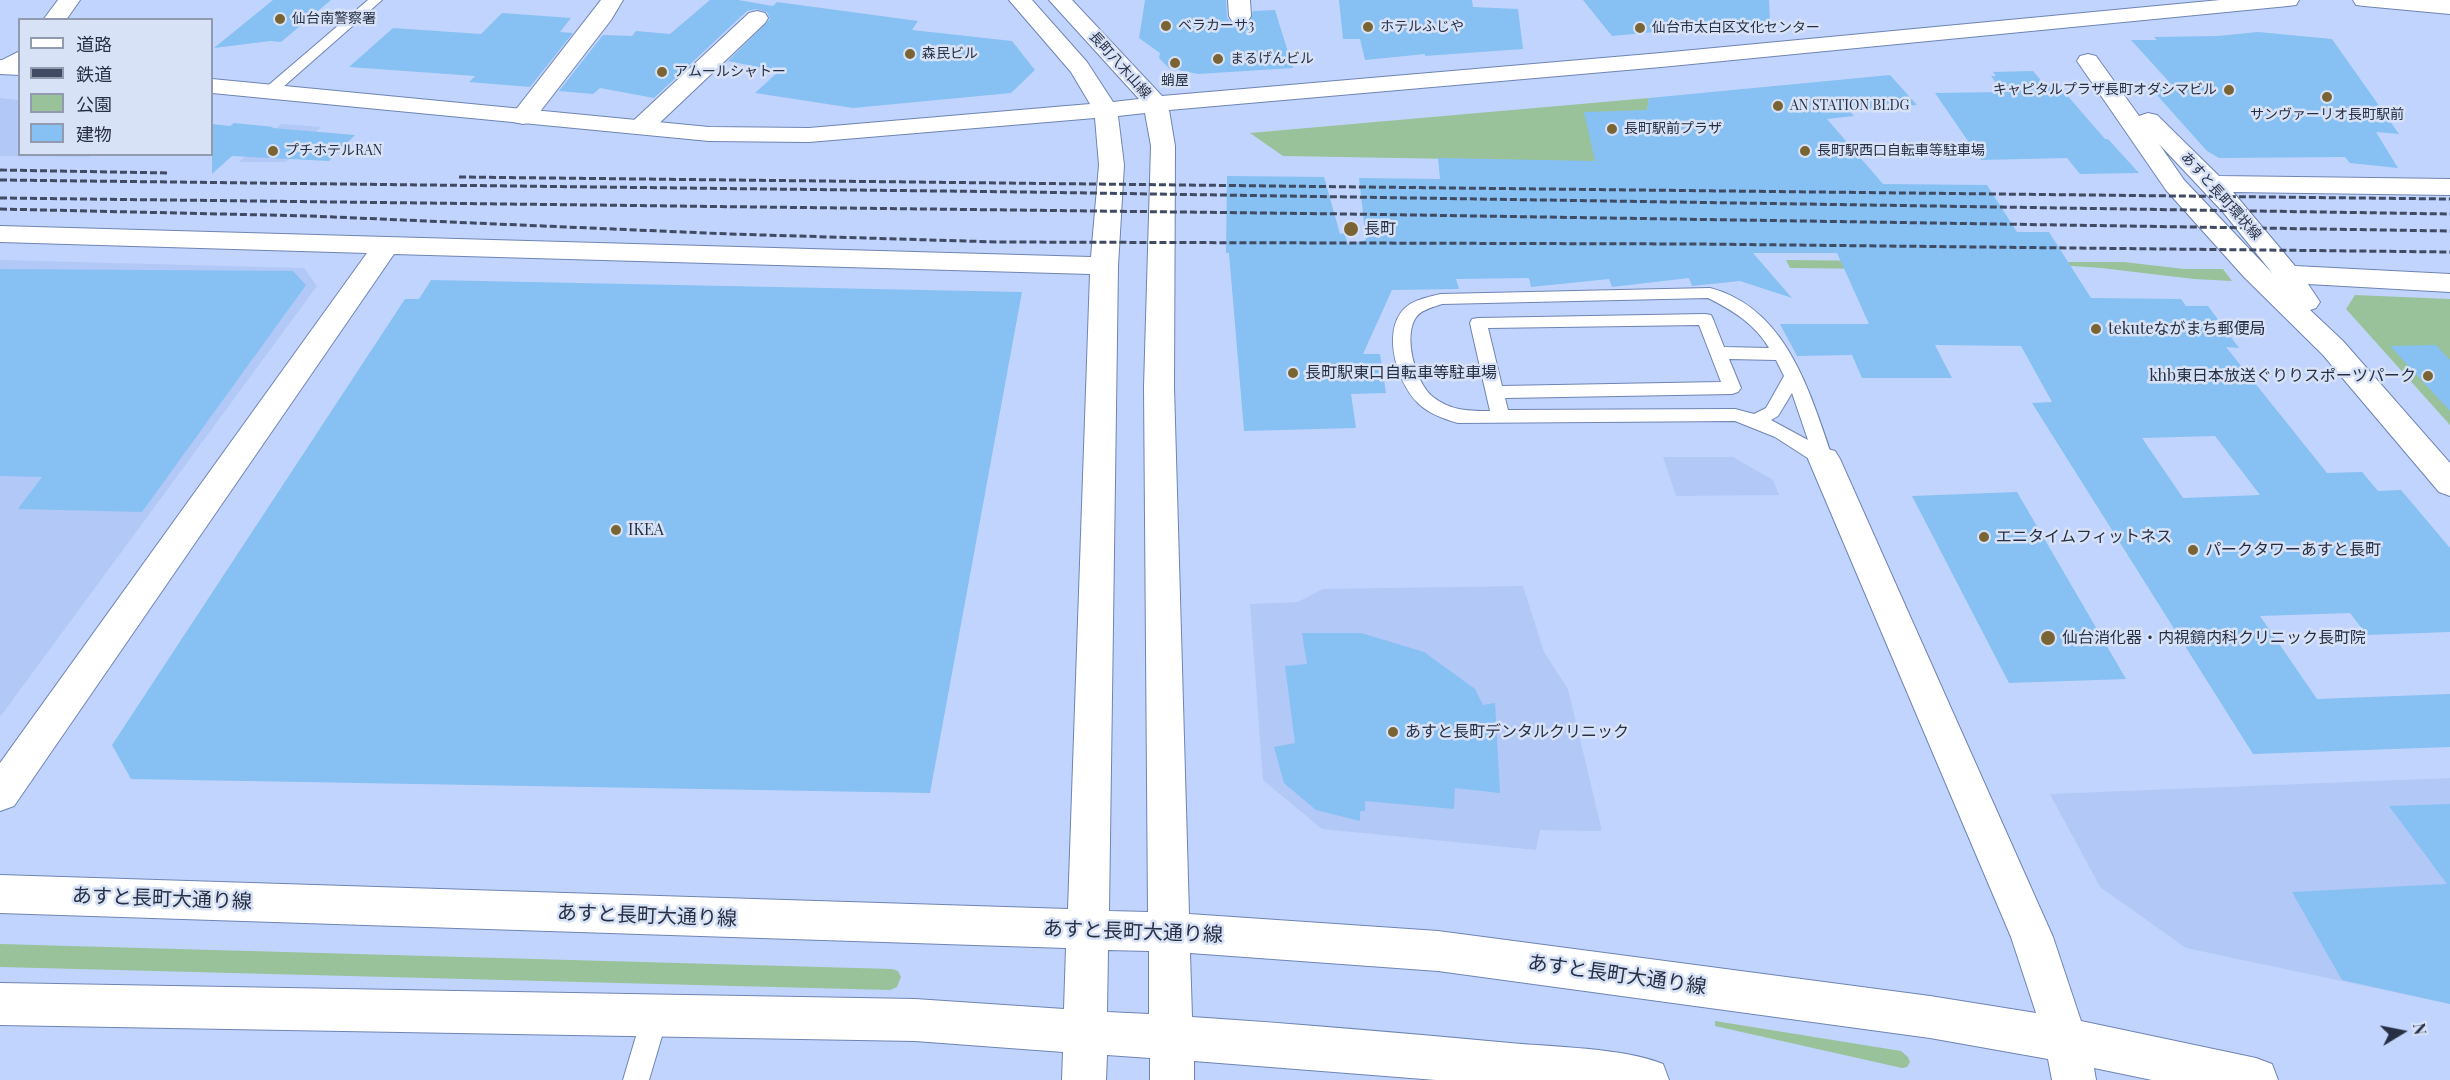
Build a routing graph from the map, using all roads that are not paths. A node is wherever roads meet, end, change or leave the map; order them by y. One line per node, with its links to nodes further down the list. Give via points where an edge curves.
1 (69, 0): 10 (street)
2 (376, 0): 15 (lane)
3 (612, 0): 18 (street)
4 (1020, 0): 17 (street, via 1084,75)
5 (1060, 0): 16 (street, 長町八木山線)
6 (2288, 0): 12 (street)
7 (2364, 0): 9 (street)
8 (2033, 5): 12 (street, あすと長町環状線)
9 (2450, 7)
10 (56, 18)
11 (757, 18): 19 (street)
12 (2050, 23): 13 (street, あすと長町環状線); 16 (street)
13 (2088, 61): 20 (street, あすと長町環状線); 25 (street, あすと長町環状線, via 2175,185)
14 (213, 86): 15 (street)
15 (269, 92): 18 (street)
16 (1155, 104): 17 (street); 40 (street, 長町八木山線, via 1163,146 1159,387)
17 (1105, 110): 19 (street, via 809,135 709,134); 24 (street, via 1111,171)
18 (523, 117): 19 (street)
19 (641, 127)
20 (2214, 184): 21 (street); 26 (street, あすと長町環状線)
21 (2450, 187)
22 (0, 234): 23 (street)
23 (386, 246): 24 (street); 37 (street)
24 (1104, 266): 39 (street)
25 (2254, 271): 26 (street); 28 (street, あすと長町環状線)
26 (2289, 274): 27 (street); 28 (street, あすと長町環状線)
27 (2450, 283)
28 (2333, 348): 36 (street, あすと長町環状線)
29 (1718, 353): 30 (lane); 32 (lane, via 1732,387); 32 (lane, via 1705,319 1479,323)
30 (1782, 354): 31 (lane); 33 (lane, via 1763,324 1744,308 1710,293 1441,299 1413,310 1404,325 1402,342 1408,375 1423,399 1458,417)
31 (1792, 376): 34 (lane, via 1772,412); 35 (lane)
32 (1495, 392): 33 (lane)
33 (1501, 417): 34 (lane, via 1735,415)
34 (1757, 420): 35 (lane)
35 (1824, 459): 45 (street, via 2014,892)
36 (2450, 484)
37 (0, 794)
38 (0, 894): 39 (street, あすと長町大通り線)
39 (1088, 929): 40 (street, あすと長町大通り線); 43 (street)
40 (1168, 932): 44 (street, 長町八木山線); 45 (street, あすと長町大通り線, via 1438,951 1930,1017)
41 (0, 1004): 42 (street)
42 (655, 1016): 43 (street, via 915,1020); 46 (lane)
43 (1086, 1032): 44 (street); 47 (street)
44 (1171, 1037): 48 (street, 長町八木山線); 49 (street)
45 (2070, 1060): 50 (street, あすと長町大通り線)
46 (636, 1080)
47 (1084, 1080)
48 (1172, 1080)
49 (1647, 1080)
50 (2256, 1080)

